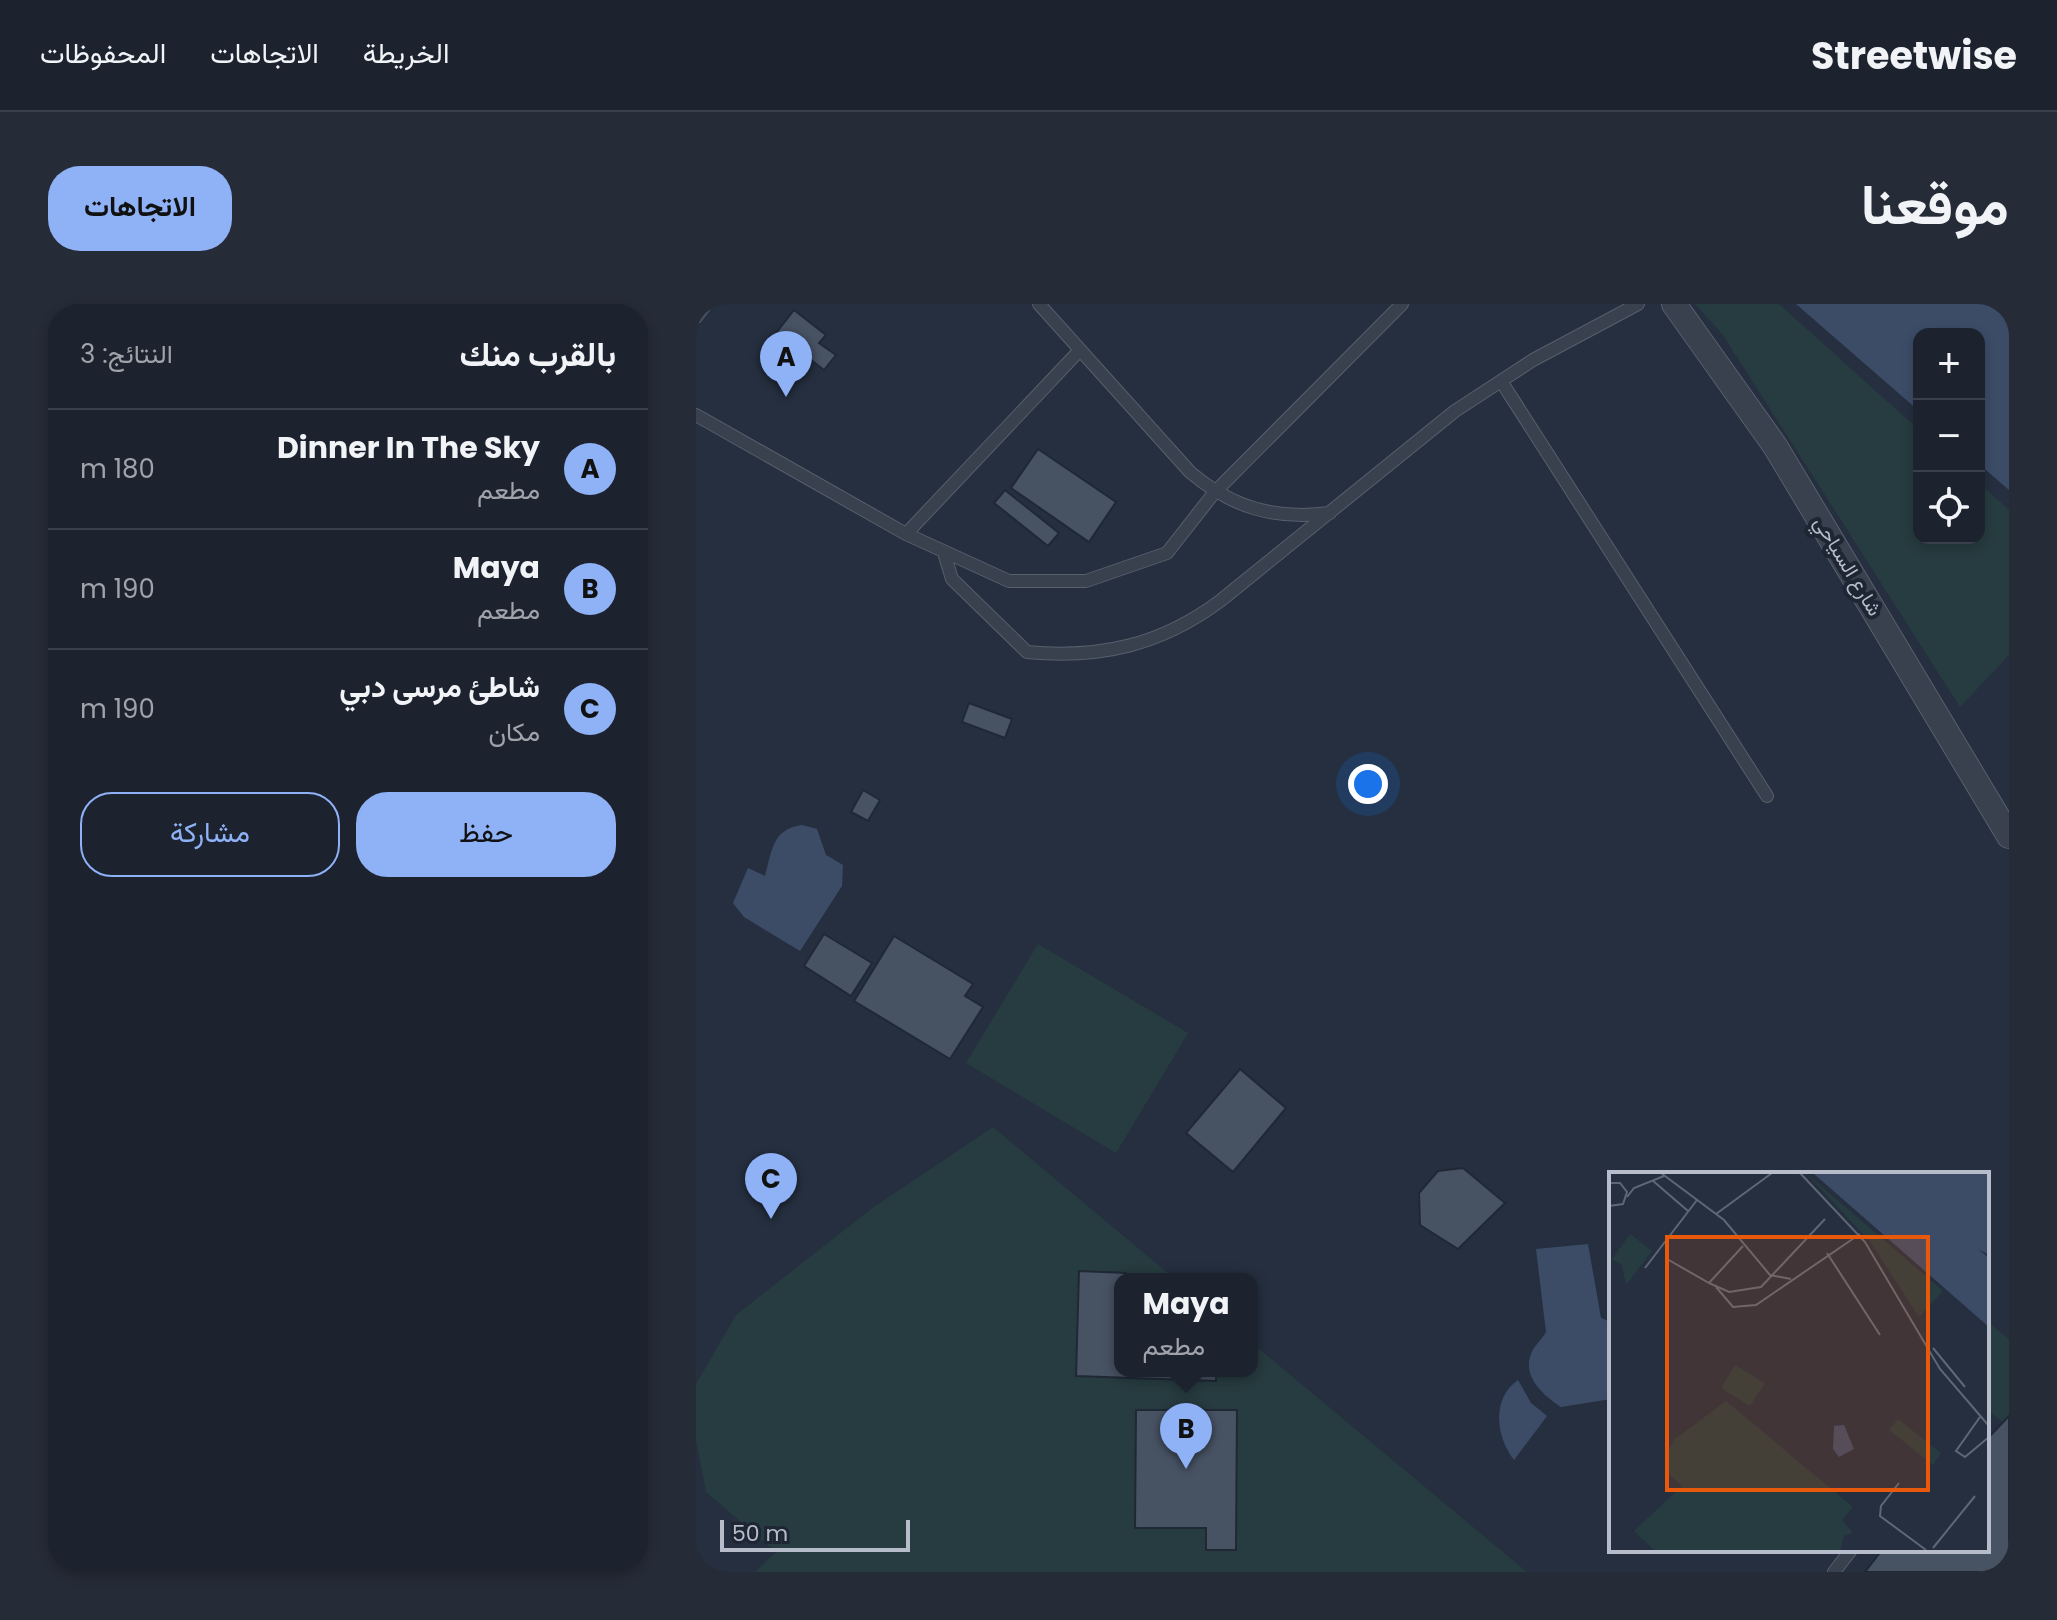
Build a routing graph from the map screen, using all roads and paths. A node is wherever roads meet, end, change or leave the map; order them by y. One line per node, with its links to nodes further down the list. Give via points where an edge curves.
1 (706, 304): 6 (lane)
2 (1039, 304): 7 (lane)
3 (1402, 304): 10 (lane)
4 (1638, 304): 8 (lane)
5 (1674, 304): 15 (street, شارع السياحي, via 1775,446)
6 (696, 317)
7 (1080, 350): 10 (lane); 12 (lane)
8 (1501, 381): 11 (lane, via 1430,430); 14 (lane)
9 (696, 415): 12 (lane)
10 (1214, 493): 11 (lane, via 1280,515); 13 (lane, via 1167,553 1086,581 1009,581)
11 (1330, 513): 13 (lane, via 1197,618 1146,643 1087,655 1027,652 952,579)
12 (906, 534): 13 (lane)
13 (944, 553)
14 (1767, 796)
15 (2008, 833)
16 (1849, 1552): 17 (lane)
17 (1834, 1572)

